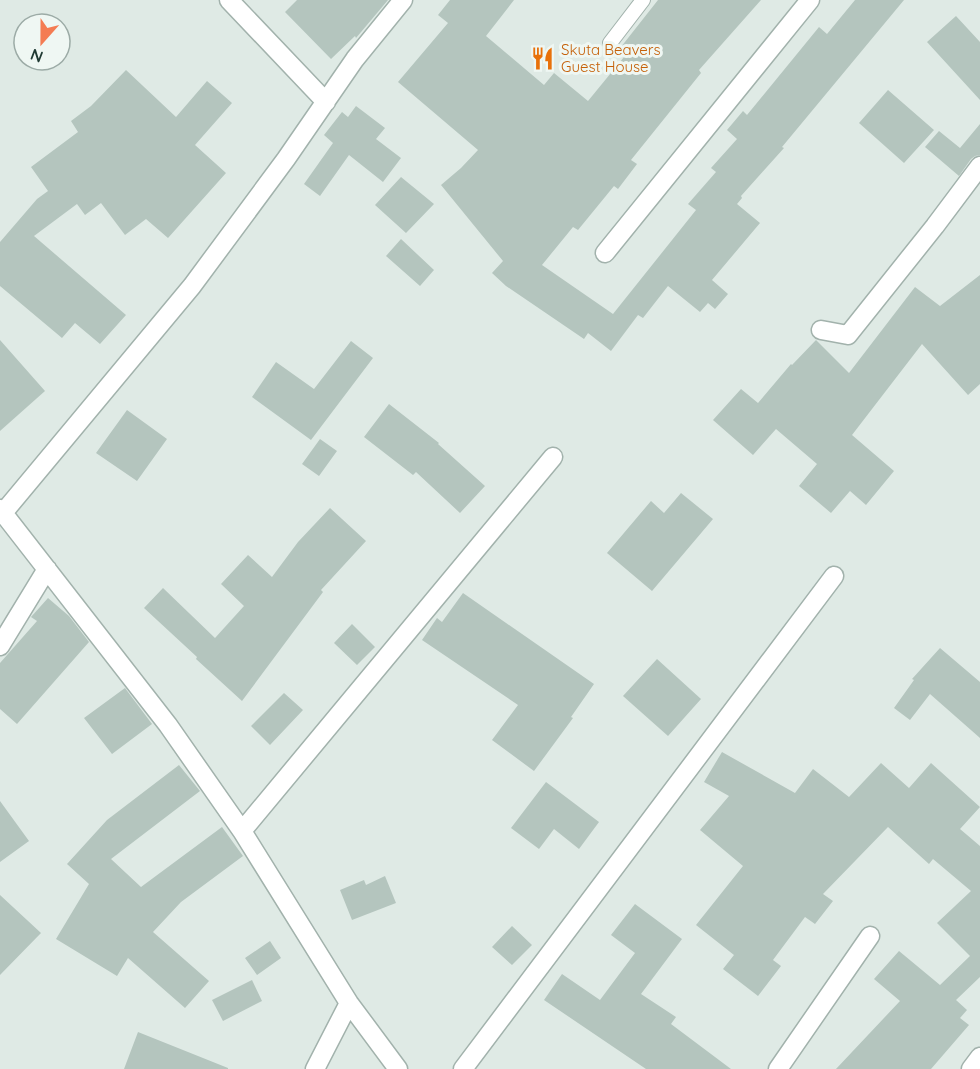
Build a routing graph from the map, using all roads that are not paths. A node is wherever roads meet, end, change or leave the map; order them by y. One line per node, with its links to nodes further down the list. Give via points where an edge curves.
1 (229, 0): 6 (street)
2 (403, 0): 6 (street)
3 (643, 0): 5 (lane)
4 (810, 0): 8 (street)
5 (610, 43)
6 (326, 102): 11 (street, via 192,286)
7 (980, 166): 9 (street, via 848,335)
8 (605, 253)
9 (821, 330)
10 (554, 457): 15 (street)
11 (2, 511): 12 (street)
12 (47, 569): 14 (street); 15 (street, via 168,725)
13 (834, 576): 21 (street)
14 (0, 646)
15 (242, 831): 17 (street)
16 (870, 936): 22 (street)
17 (349, 1003): 19 (street); 20 (street)
18 (980, 1057): 23 (street)
19 (315, 1069)
20 (398, 1069)
21 (463, 1069)
22 (778, 1069)
23 (972, 1069)

